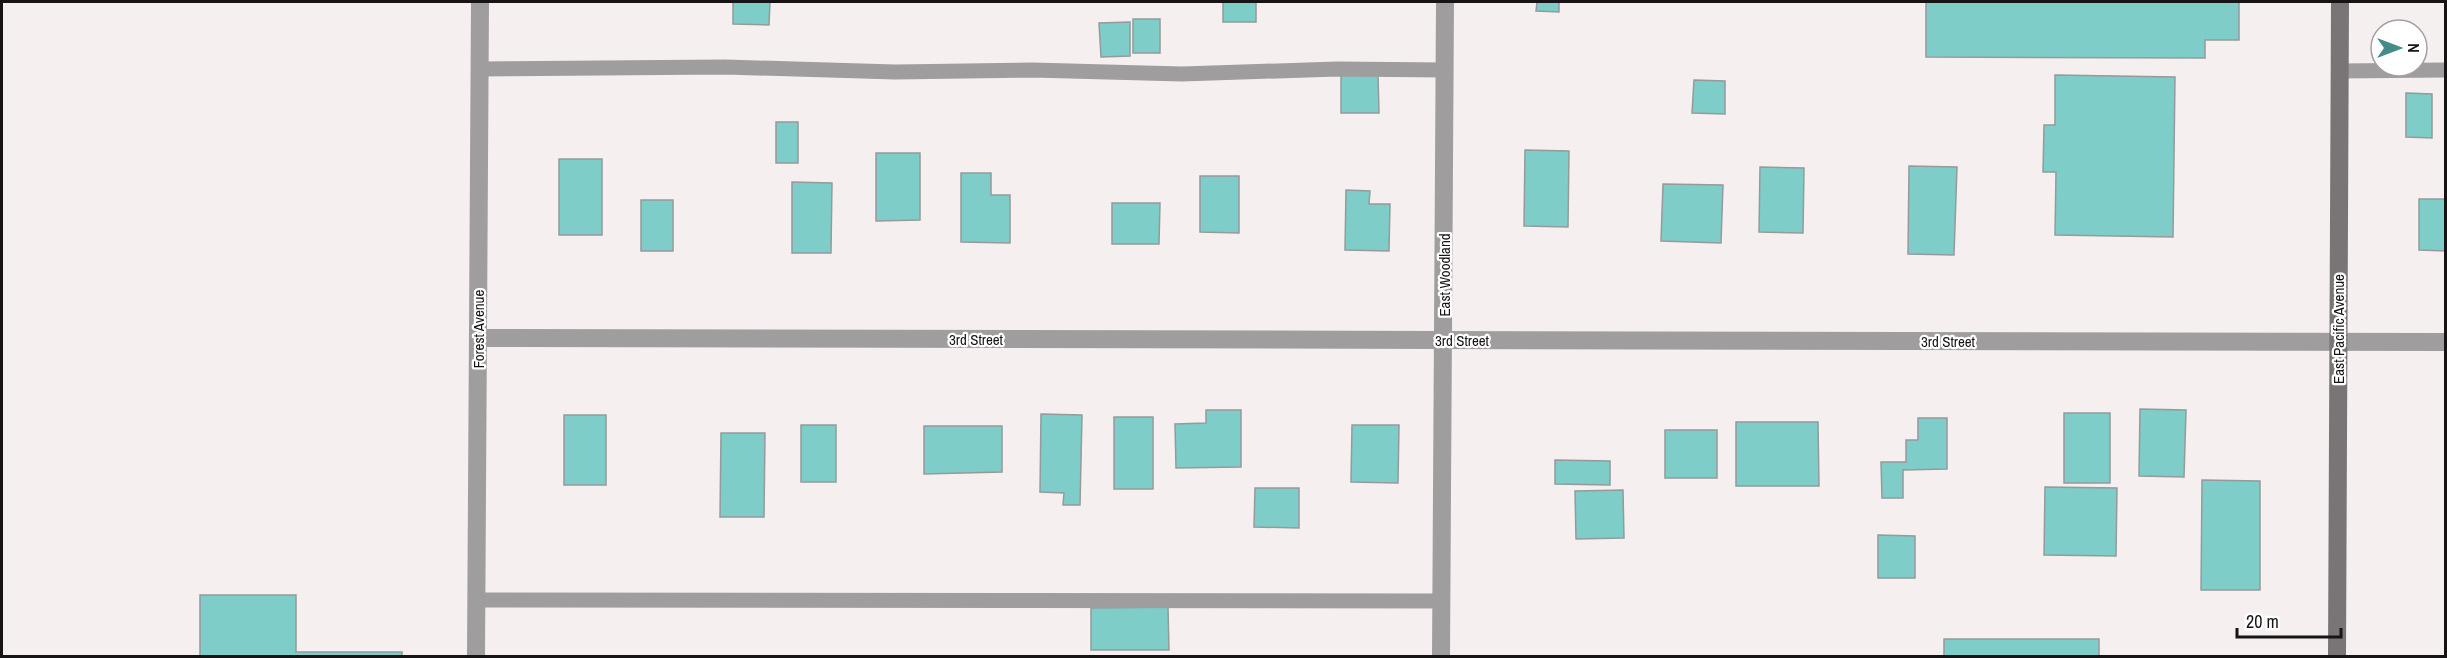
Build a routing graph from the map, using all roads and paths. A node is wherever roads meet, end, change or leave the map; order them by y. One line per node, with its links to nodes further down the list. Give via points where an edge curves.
1 (480, 2): 4 (street, Forest Avenue)
2 (1446, 2): 5 (street, East Woodland)
3 (2340, 2): 7 (main road, East Pacific Avenue)
4 (479, 69): 5 (lane, via 725,67 1182,74); 8 (street, Forest Avenue)
5 (1445, 70): 9 (street, East Woodland)
6 (2445, 70): 7 (lane)
7 (2339, 71): 10 (main road, East Pacific Avenue)
8 (478, 338): 9 (street, 3rd Street); 12 (street, Forest Avenue)
9 (1443, 340): 10 (street, 3rd Street); 13 (street, East Woodland)
10 (2338, 342): 11 (street, 3rd Street); 16 (main road, East Pacific Avenue)
11 (2445, 342)
12 (476, 600): 13 (lane); 14 (street, Forest Avenue)
13 (1442, 602): 15 (street, East Woodland)
14 (476, 657)
15 (1441, 657)
16 (2337, 657)

